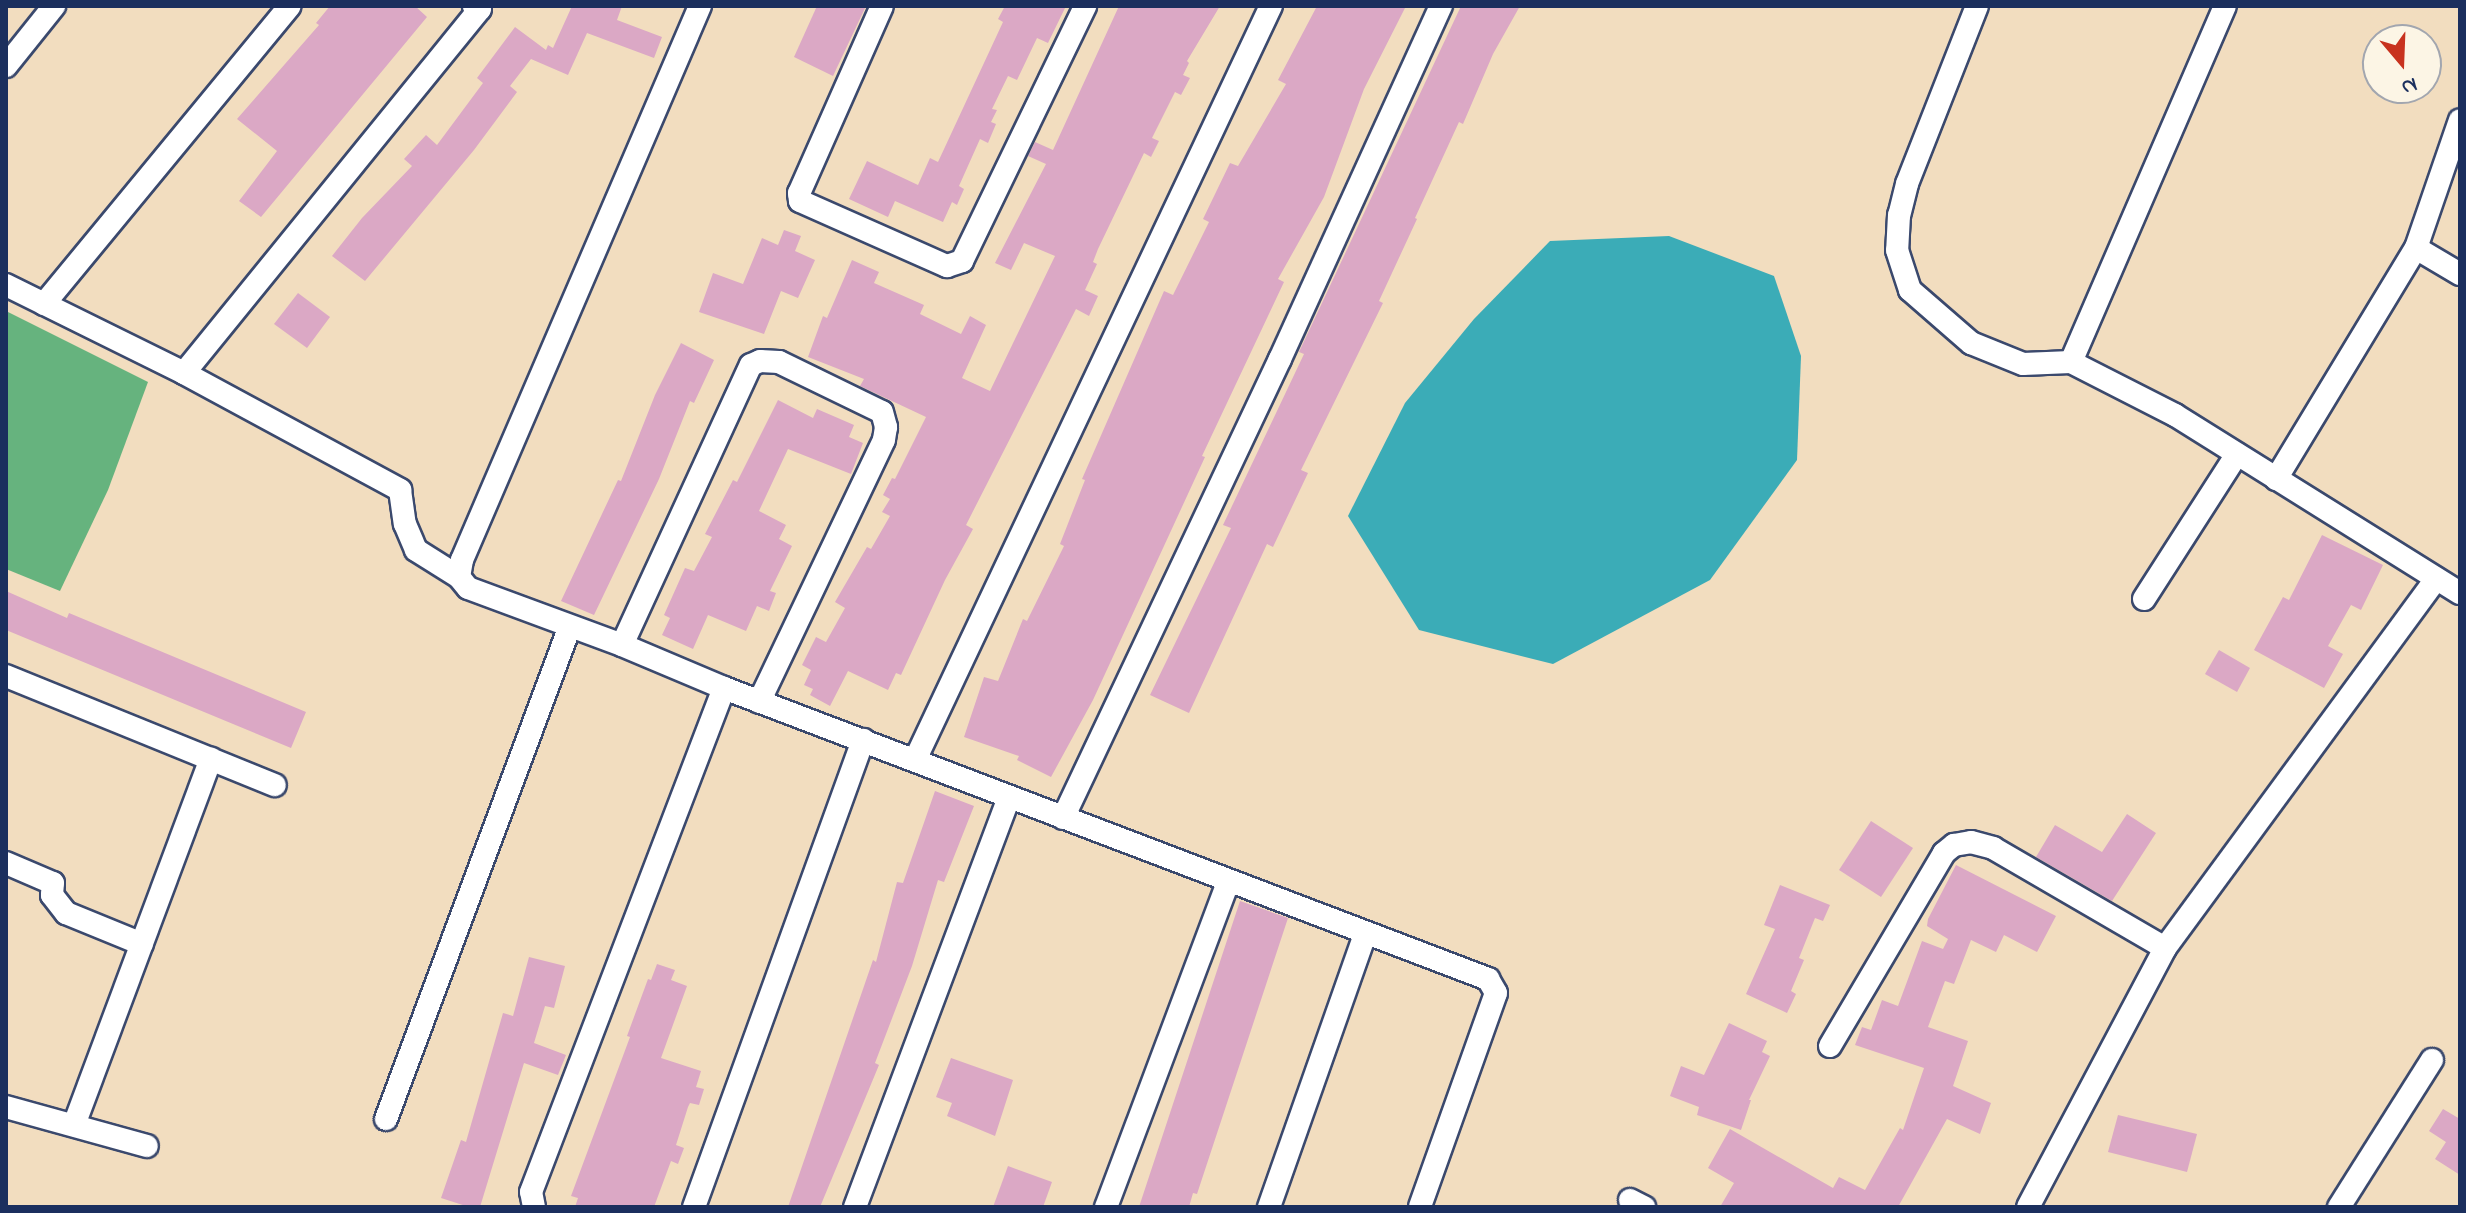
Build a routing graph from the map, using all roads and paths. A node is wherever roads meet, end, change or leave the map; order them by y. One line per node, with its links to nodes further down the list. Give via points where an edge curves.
1 (54, 6): 11 (street)
2 (290, 6): 16 (street)
3 (474, 6): 18 (street, via 480,9)
4 (700, 6): 21 (street)
5 (882, 6): 6 (street, via 799,193 800,201 947,266 962,261)
6 (1085, 6)
7 (1271, 6): 32 (street)
8 (1441, 6): 35 (street)
9 (1977, 6): 17 (street, via 1907,184 1897,250 1910,290 1971,343 2023,364)
10 (2225, 6): 17 (street)
11 (6, 66)
12 (2460, 120): 13 (street)
13 (2416, 248): 14 (street); 20 (street)
14 (2460, 274)
15 (6, 285): 16 (street)
16 (44, 304): 18 (street)
17 (2071, 362): 19 (street, via 2175,415)
18 (184, 373): 21 (street, via 400,490 416,550)
19 (2237, 454): 20 (street); 24 (street)
20 (2276, 479): 22 (street)
21 (459, 577): 25 (street, via 468,588)
22 (2436, 579): 23 (street); 40 (street)
23 (2460, 593)
24 (2144, 599)
25 (570, 626): 26 (street); 44 (street)
26 (622, 645): 28 (street); 29 (street, via 751,365 779,362 882,412 886,427)
27 (6, 676): 31 (street)
28 (724, 688): 29 (street); 47 (street, via 531,1192)
29 (759, 702): 30 (street)
30 (863, 740): 32 (street); 48 (street)
31 (211, 759): 33 (street); 39 (street)
32 (915, 760): 34 (street)
33 (275, 785)
34 (1009, 797): 35 (street); 49 (street)
35 (1063, 818): 37 (street)
36 (6, 863): 39 (street, via 53,883 52,895 66,913)
37 (1228, 882): 38 (street); 50 (street)
38 (1365, 935): 51 (street); 52 (street, via 1495,986)
39 (142, 944): 45 (street)
40 (2165, 948): 41 (street, via 1993,848 1971,842 1954,845 1944,853); 53 (street)
41 (1830, 1046)
42 (2432, 1060): 54 (street)
43 (6, 1107): 45 (street)
44 (386, 1119)
45 (74, 1125): 46 (street)
46 (147, 1146)
47 (534, 1207)
48 (694, 1207)
49 (855, 1207)
50 (1106, 1207)
51 (1269, 1207)
52 (1420, 1207)
53 (2028, 1207)
54 (2339, 1207)

